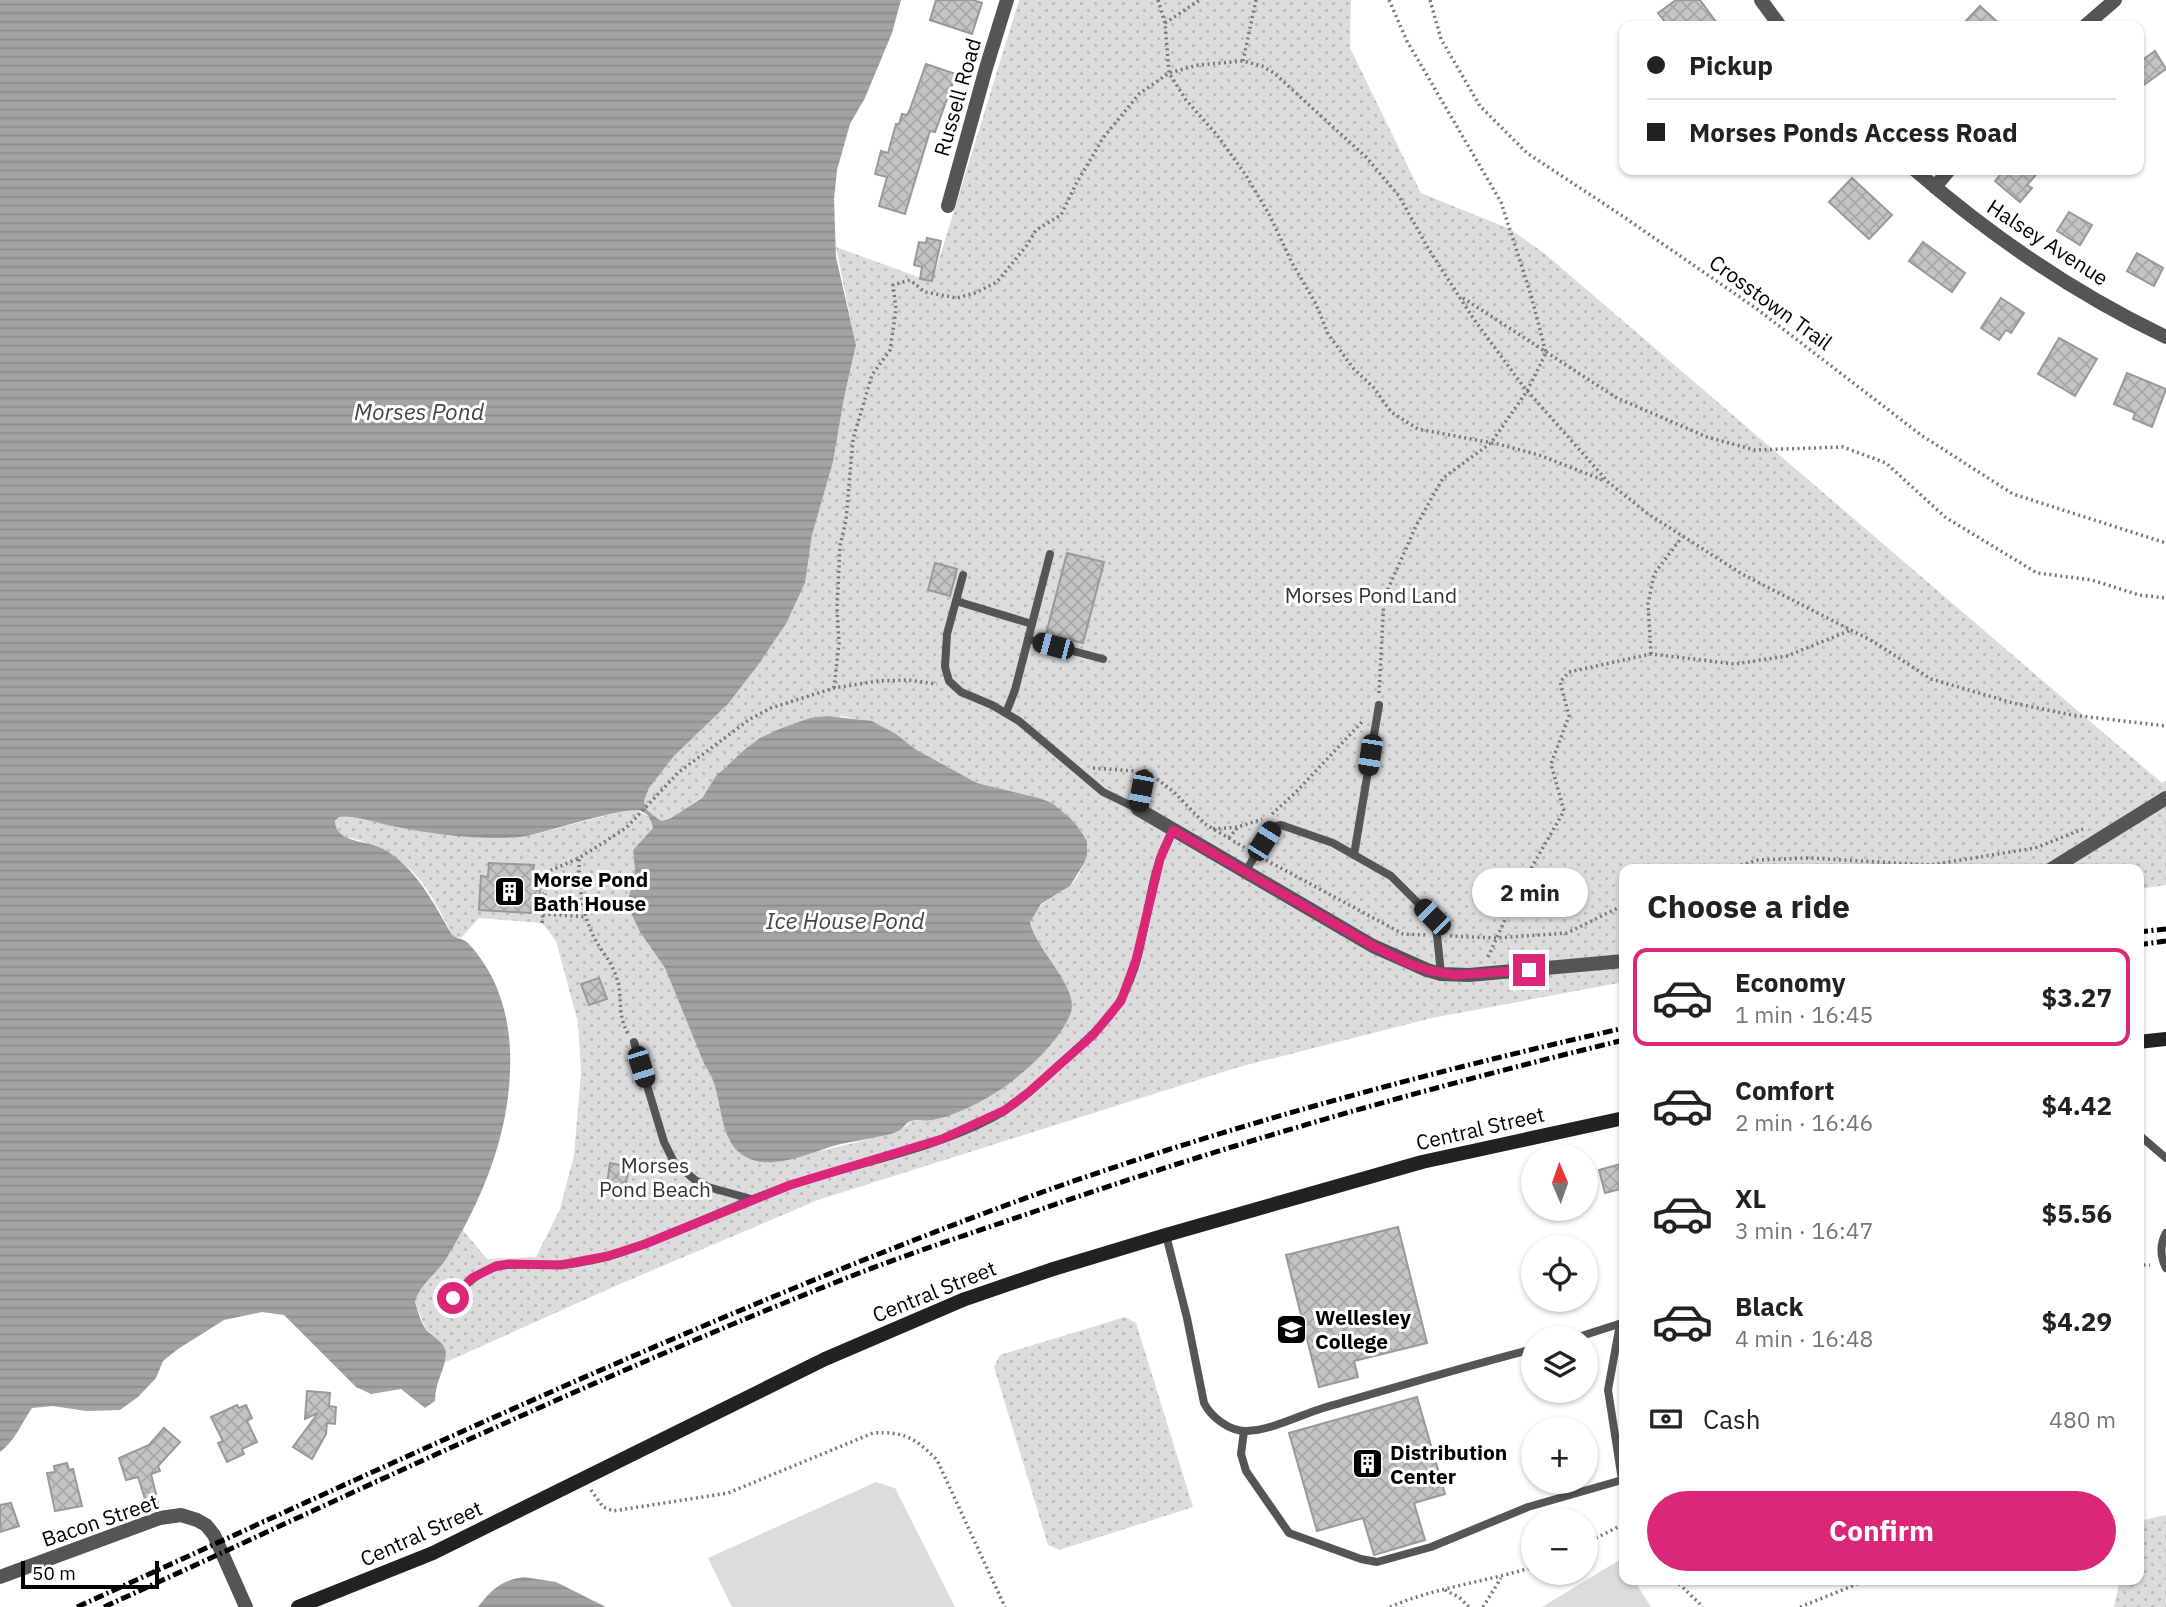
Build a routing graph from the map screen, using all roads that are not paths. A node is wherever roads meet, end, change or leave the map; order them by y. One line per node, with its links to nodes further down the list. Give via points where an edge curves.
1 (1007, 0): 9 (street, Russell Road)
2 (1761, 0): 4 (street)
3 (2115, 0): 5 (street)
4 (1776, 21)
5 (2090, 21)
6 (1920, 175): 8 (street, Halsey Avenue)
7 (1945, 175): 8 (street)
8 (1935, 187): 10 (street, Halsey Avenue, via 2047,270)
9 (948, 206)
10 (2166, 337)
11 (1050, 554): 14 (lane)
12 (963, 575): 13 (lane)
13 (956, 601): 14 (lane); 18 (lane, via 944,655 948,681 961,692)
14 (1032, 624): 15 (lane)
15 (1028, 639): 16 (lane); 18 (lane)
16 (1103, 659)
17 (1379, 705): 23 (lane)
18 (1006, 712): 21 (lane, via 1103,792)
19 (1145, 773): 21 (lane)
20 (2166, 798): 24 (street)
21 (1138, 809): 22 (street)
22 (1173, 830): 25 (street); 34 (lane, via 1160,859 1136,960 1121,1001 1093,1035 1029,1092 992,1118 958,1133)
23 (1354, 855): 25 (lane, via 1281,825 1272,827); 27 (lane, via 1391,876 1432,917)
24 (2060, 864)
25 (1246, 871): 27 (street, via 1392,956)
26 (1619, 961): 27 (street)
27 (1441, 974)
28 (2166, 1039): 29 (main road)
29 (2144, 1041)
30 (634, 1042): 34 (lane, via 674,1162 708,1187)
31 (1619, 1119): 36 (main road, Central Street, via 1423,1162)
32 (2144, 1139): 33 (lane)
33 (2166, 1158)
34 (751, 1199): 38 (lane, via 608,1256 561,1265 496,1266 472,1278)
35 (2166, 1233): 37 (lane, via 2161,1259)
36 (1166, 1235): 43 (lane, via 1204,1403 1209,1413); 48 (main road, Central Street, via 989,1291 899,1327 433,1553)
37 (2166, 1268)
38 (453, 1298)
39 (1619, 1323): 40 (lane)
40 (1598, 1330)
41 (1619, 1337): 44 (lane, via 1608,1390)
42 (1521, 1352): 43 (lane)
43 (1244, 1431): 45 (lane, via 1241,1454 1246,1471 1289,1533 1377,1562 1431,1547 1528,1507)
44 (1619, 1461)
45 (1619, 1481)
46 (0, 1577): 47 (street, Bacon Street, via 139,1525 181,1515 206,1525 214,1535)
47 (246, 1607)
48 (298, 1607)

